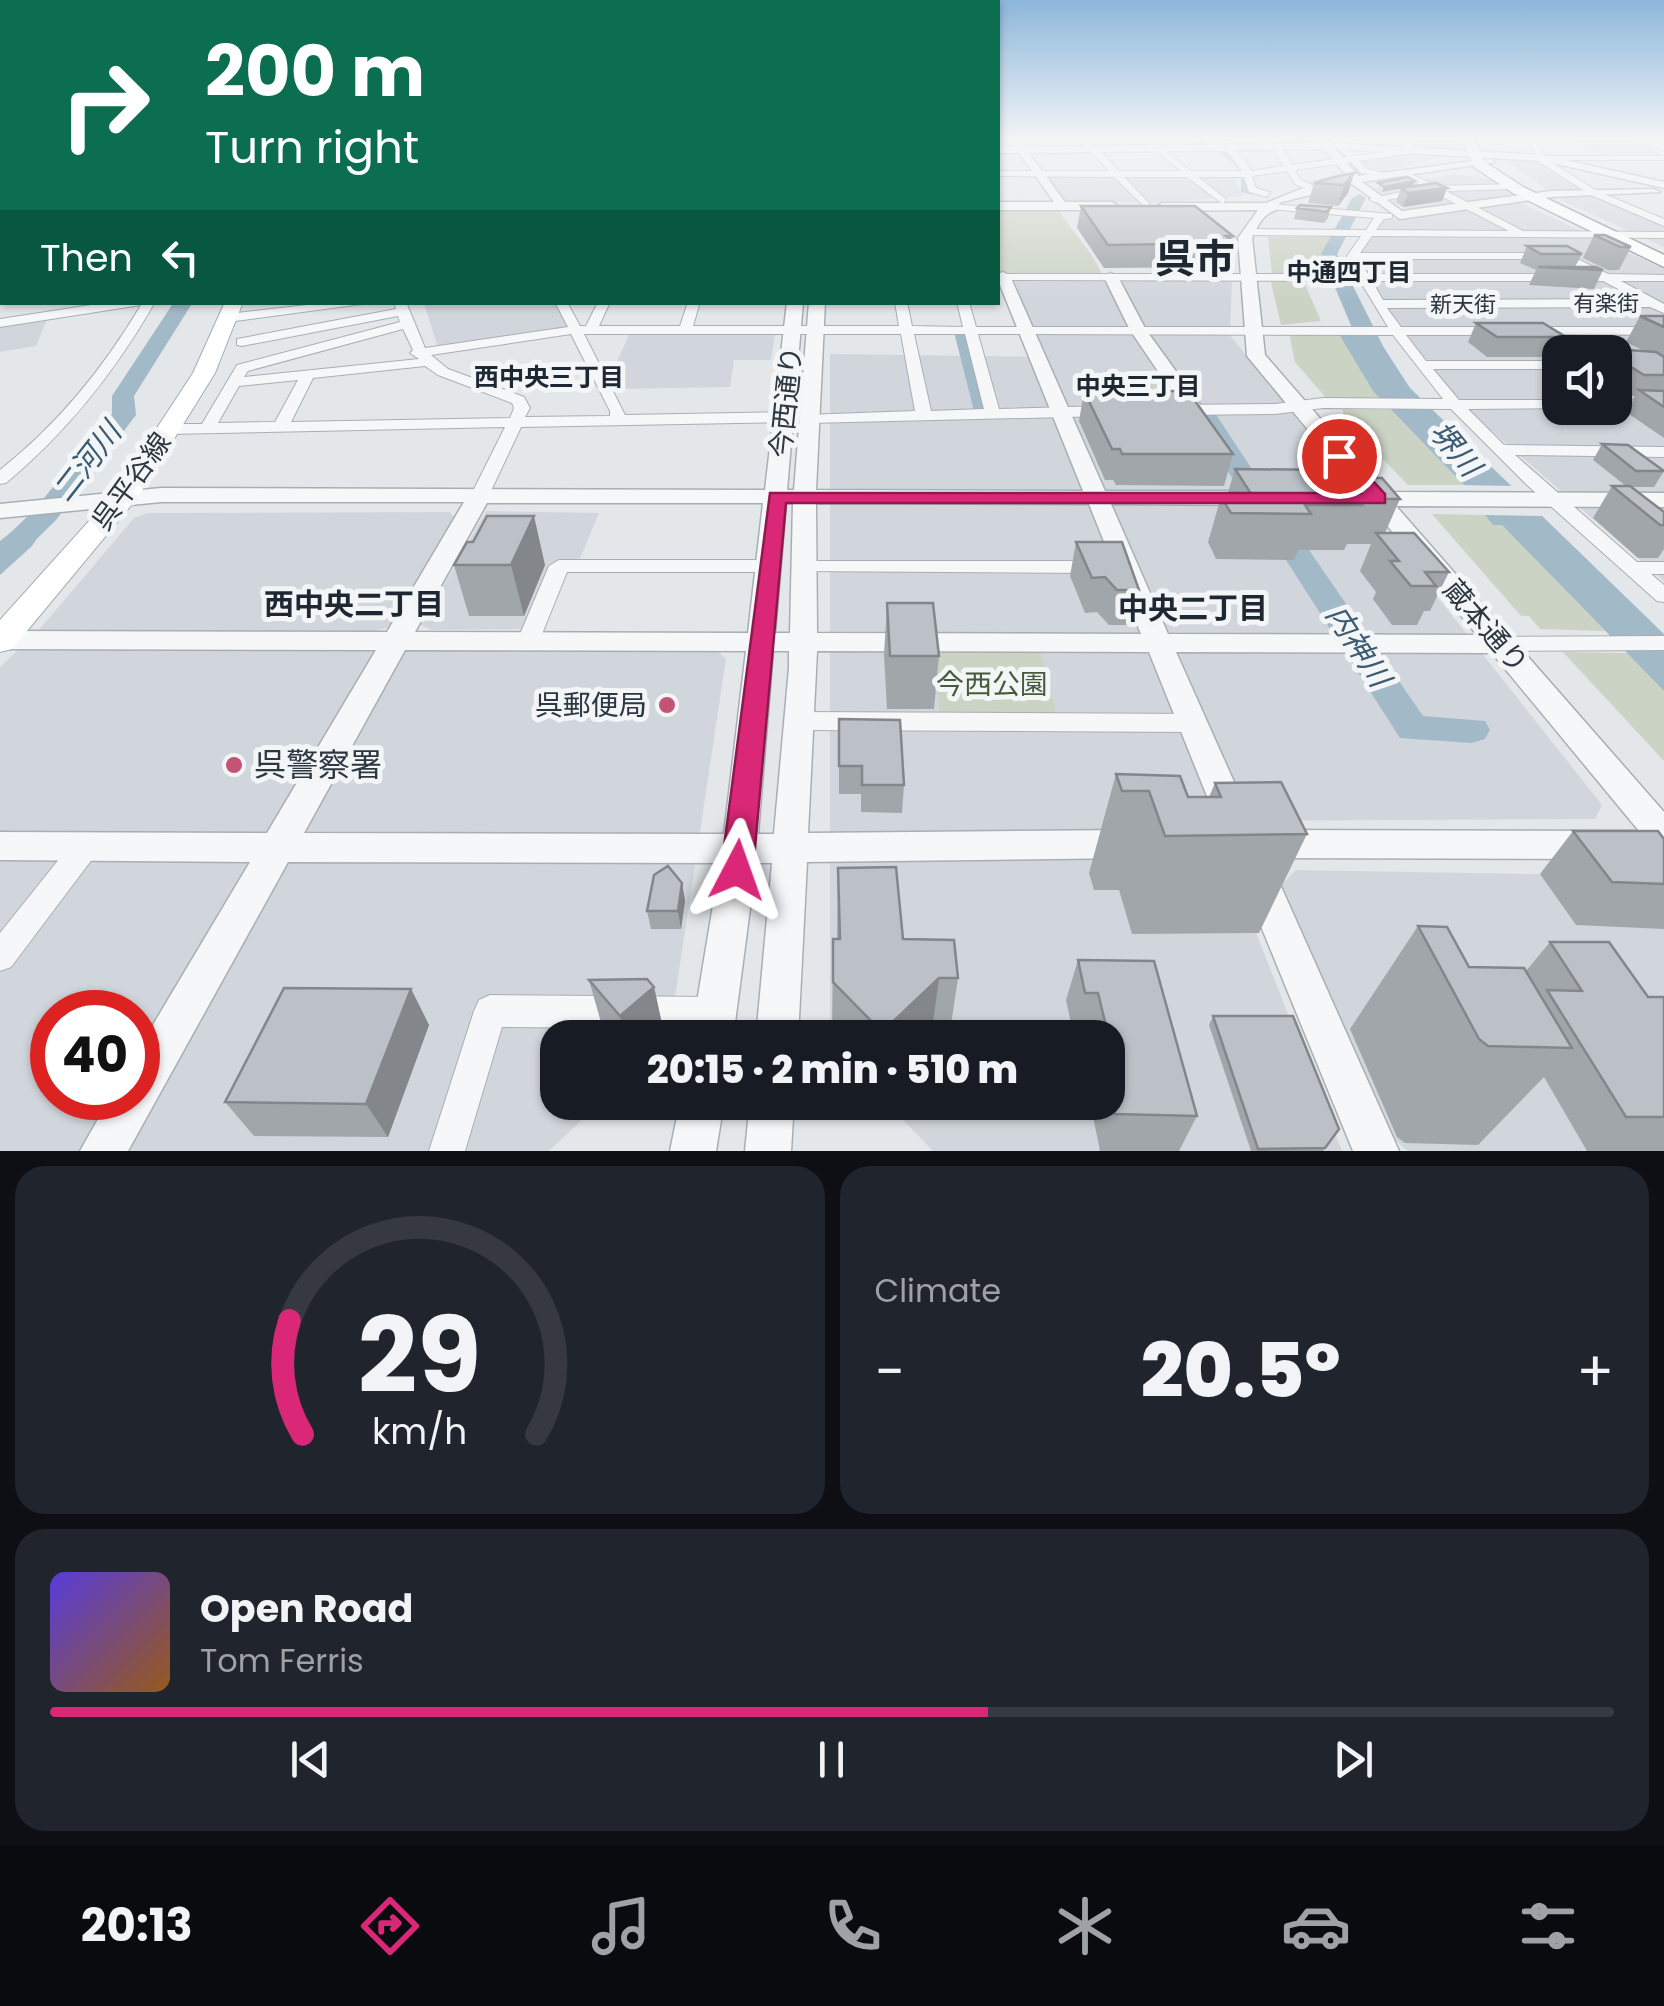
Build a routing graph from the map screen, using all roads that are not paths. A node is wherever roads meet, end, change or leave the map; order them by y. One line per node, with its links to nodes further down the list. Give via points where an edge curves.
1 (1052, 193): 22 (street)
2 (1134, 193): 23 (street)
3 (1211, 193): 18 (street)
4 (1244, 193): 16 (street)
5 (1256, 193): 19 (street)
6 (1294, 193): 19 (street)
7 (1310, 193): 19 (street)
8 (1367, 193): 17 (street)
9 (1409, 193): 17 (street)
10 (1445, 193): 20 (street)
11 (1529, 193): 15 (highway)
12 (1532, 193): 15 (highway)
13 (1594, 193): 14 (street); 15 (street); 26 (street)
14 (1598, 193)
15 (1538, 197): 20 (street); 34 (highway)
16 (1247, 198): 18 (street); 19 (street)
17 (1374, 199): 28 (street)
18 (1223, 201): 25 (street)
19 (1270, 201): 24 (street); 29 (street); 31 (street)
20 (1465, 204): 28 (street); 33 (street)
21 (1000, 206): 22 (street)
22 (1062, 206): 23 (street)
23 (1147, 206): 25 (street)
24 (1209, 206): 25 (street); 31 (street, via 1242,214)
25 (1181, 207)
26 (1629, 208): 27 (street); 30 (street)
27 (1664, 208)
28 (1400, 215): 29 (street)
29 (1380, 217): 32 (street)
30 (1664, 223)
31 (1250, 228): 32 (street); 41 (street, 蔵本通り)
32 (1366, 234): 33 (street); 36 (street)
33 (1525, 235): 34 (street); 37 (street)
34 (1612, 235): 35 (street); 38 (highway)
35 (1664, 235)
36 (1352, 256): 37 (street); 42 (street)
37 (1565, 256): 43 (street)
38 (1664, 259)
39 (1000, 276): 40 (street); 65 (street)
40 (1111, 277): 41 (street); 74 (street)
41 (1248, 277): 42 (street); 68 (street, 蔵本通り)
42 (1358, 277): 43 (street); 45 (street)
43 (1605, 278): 44 (street); 58 (street)
44 (1664, 278)
45 (1378, 304): 46 (street, 新天街); 75 (street)
46 (1548, 304): 58 (street, 有楽街)
47 (119, 305): 64 (street)
48 (146, 305): 107 (street, via 103,380 55,435)
49 (346, 305): 59 (street)
50 (562, 305): 69 (street)
51 (603, 305): 70 (street)
52 (693, 305): 71 (street)
53 (795, 305): 72 (street, 今西通り)
54 (817, 305): 73 (street, 今西通り)
55 (901, 305): 66 (street)
56 (952, 305): 67 (street)
57 (963, 305): 67 (street)
58 (1661, 305)
59 (338, 306): 60 (street); 63 (street)
60 (287, 312): 62 (street); 77 (street)
61 (403, 313): 63 (street); 78 (street); 81 (street)
62 (228, 316): 79 (street); 104 (main road, 呉平谷線, via 204,373)
63 (346, 322): 77 (street); 78 (street)
64 (0, 323)
65 (1026, 328): 67 (street); 74 (street); 95 (street)
66 (905, 329): 67 (street); 73 (street); 97 (street)
67 (964, 329): 96 (street)
68 (1252, 329): 74 (street); 75 (street); 91 (street, 蔵本通り, via 1256,356)
69 (574, 330): 70 (street); 81 (street); 100 (street, via 618,412)
70 (591, 330): 71 (street)
71 (685, 330): 72 (street)
72 (793, 330): 73 (street); 98 (street, 今西通り)
73 (816, 330): 99 (street, 今西通り)
74 (1138, 330): 93 (street)
75 (1389, 330): 76 (street); 82 (street)
76 (1664, 331)
77 (296, 332): 79 (street); 80 (street)
78 (353, 337): 80 (street); 84 (street)
79 (242, 342): 85 (street)
80 (304, 349): 85 (street)
81 (422, 358): 84 (street); 101 (street, via 453,377 519,400)
82 (1421, 365): 83 (street); 88 (street)
83 (1542, 365)
84 (355, 370): 86 (street)
85 (240, 375): 86 (street); 103 (street)
86 (308, 375): 102 (street)
87 (1664, 404): 90 (street)
88 (1444, 405): 89 (street); 91 (street); 105 (street)
89 (1542, 405)
90 (1632, 405)
91 (1296, 406): 93 (street); 114 (street, 蔵本通り)
92 (1156, 410): 93 (street)
93 (1194, 410)
94 (1119, 411): 95 (street)
95 (1062, 412): 96 (street); 109 (street)
96 (986, 415): 97 (street)
97 (924, 416): 99 (street)
98 (785, 418): 100 (street); 110 (street, 今西通り)
99 (809, 418): 110 (street, 今西通り)
100 (616, 420): 101 (street)
101 (516, 422): 102 (street); 108 (street)
102 (281, 426): 103 (street)
103 (207, 428): 104 (street)
104 (169, 429): 111 (main road, 呉平谷線)
105 (1503, 450): 106 (street); 115 (street)
106 (1664, 452)
107 (0, 479)
108 (480, 494): 110 (street); 111 (street); 124 (street)
109 (1097, 496): 110 (street); 112 (street); 120 (street)
110 (791, 497): 118 (street, 今西通り); 119 (street, 今西通り)
111 (115, 498): 117 (street); 127 (main road, 呉平谷線)
112 (1285, 498)
113 (1342, 498): 114 (street)
114 (1378, 499): 115 (street); 131 (street, 蔵本通り)
115 (1556, 500): 116 (street); 121 (street)
116 (1664, 500)
117 (0, 511)
118 (770, 566): 125 (street, via 559,566); 128 (street, 今西通り)
119 (803, 567): 120 (street); 126 (street, 今西通り)
120 (1126, 567): 129 (street)
121 (1632, 568): 122 (street); 123 (street)
122 (1664, 568)
123 (1664, 596)
124 (396, 639): 125 (street); 127 (street); 140 (street)
125 (529, 639): 128 (street)
126 (802, 640): 128 (street); 129 (street); 132 (street, 今西通り)
127 (0, 641)
128 (762, 641): 141 (street, 今西通り)
129 (1158, 642): 131 (street); 133 (street)
130 (1664, 643): 131 (street)
131 (1503, 644): 134 (street, 蔵本通り)
132 (798, 721): 133 (street); 142 (street, 今西通り)
133 (1192, 723): 136 (street)
134 (1664, 836)
135 (1154, 844): 142 (street)
136 (1235, 844): 137 (street); 155 (street)
137 (1664, 845)
138 (0, 846): 139 (street)
139 (86, 846): 140 (street); 143 (street)
140 (274, 846): 141 (street); 147 (street)
141 (739, 846): 142 (street); 145 (street, 今西通り)
142 (790, 846): 146 (street, 今西通り)
143 (0, 957)
144 (634, 1020): 152 (street, via 490,1011)
145 (715, 1020)
146 (778, 1020)
147 (160, 1051)
148 (121, 1120): 151 (street)
149 (699, 1120): 153 (street)
150 (771, 1120): 154 (street)
151 (103, 1151)
152 (448, 1151)
153 (693, 1151)
154 (768, 1151)
155 (1376, 1151)

